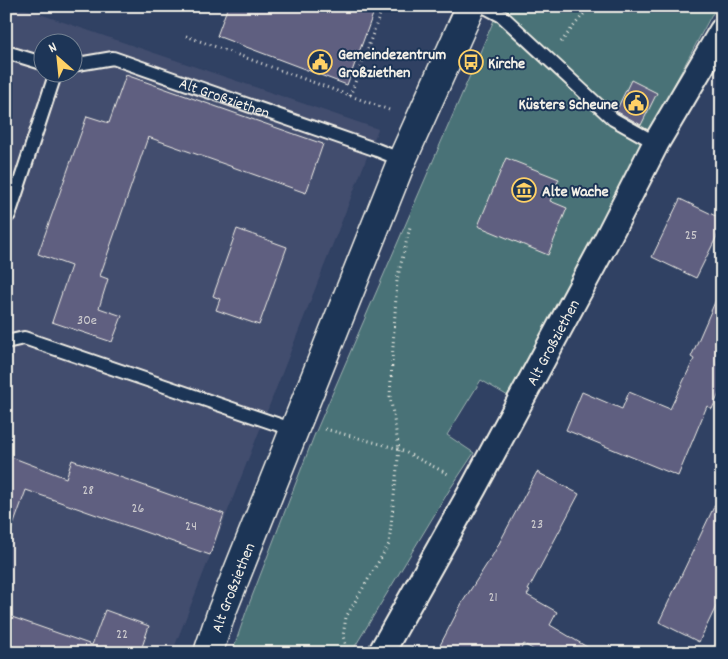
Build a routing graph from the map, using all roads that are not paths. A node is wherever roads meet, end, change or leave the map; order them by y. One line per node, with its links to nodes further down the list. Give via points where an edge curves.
1 (471, 6): 9 (street, Alt Großziethen)
2 (483, 6): 8 (lane, via 502,16 614,119)
3 (722, 31): 8 (street, Alt Großziethen)
4 (6, 52): 5 (lane)
5 (32, 60)
6 (82, 64): 9 (lane, Alt Großziethen, via 113,58)
7 (53, 82): 10 (lane)
8 (656, 143): 14 (street, Alt Großziethen, via 474,487)
9 (402, 160): 12 (street, Alt Großziethen)
10 (9, 216)
11 (6, 342): 12 (lane, via 24,338)
12 (296, 426): 13 (street, Alt Großziethen)
13 (208, 653)
14 (381, 653)

